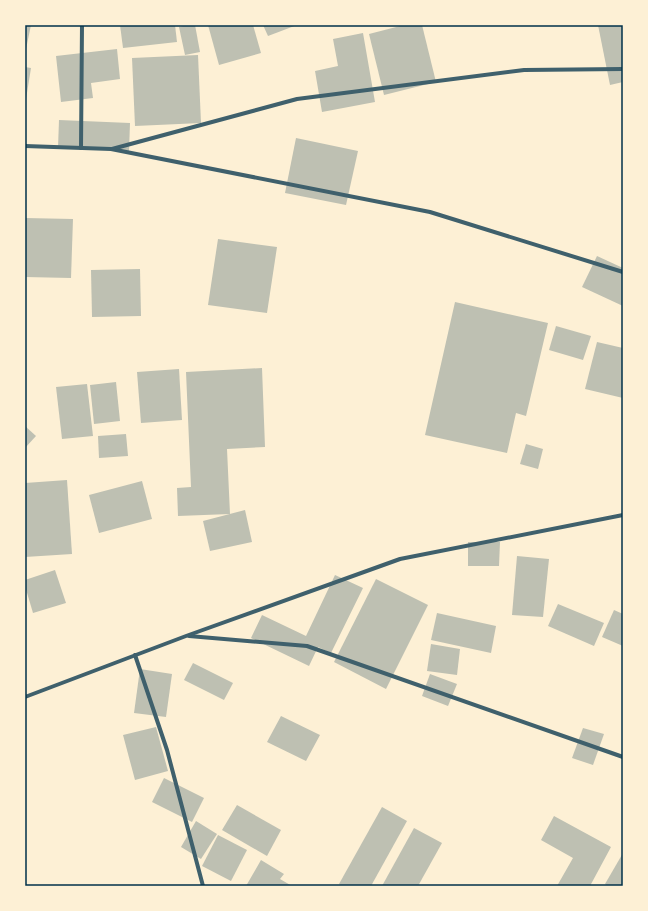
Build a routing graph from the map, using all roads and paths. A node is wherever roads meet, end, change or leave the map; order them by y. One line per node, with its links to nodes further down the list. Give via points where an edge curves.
1 (82, 25): 4 (street)
2 (623, 69): 5 (street, via 524,70 296,100)
3 (25, 146): 4 (street)
4 (81, 148): 5 (street)
5 (111, 149): 6 (street, via 430,212)
6 (623, 272)
7 (623, 515): 8 (street, via 400,559)
8 (186, 636): 9 (street); 11 (street, via 307,646)
9 (135, 655): 10 (street); 12 (street, via 168,750)
10 (25, 697)
11 (623, 757)
12 (203, 886)

